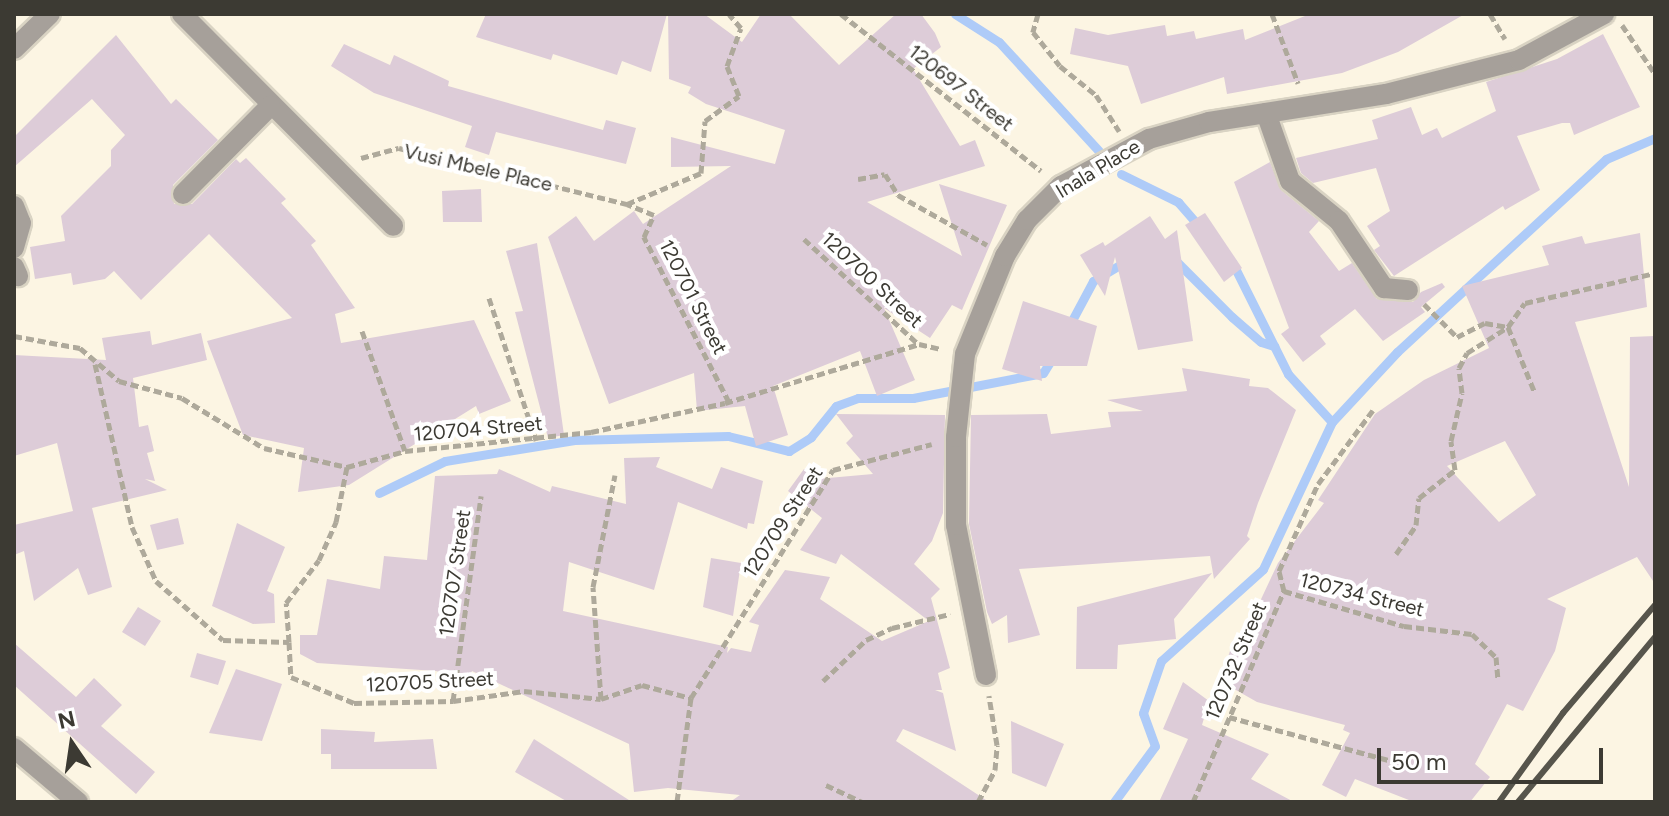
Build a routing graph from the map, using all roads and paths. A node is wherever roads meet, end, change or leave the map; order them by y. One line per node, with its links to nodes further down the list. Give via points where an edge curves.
1 (50, 14): 9 (street)
2 (182, 14): 11 (street)
3 (729, 14): 19 (path, via 741,28 727,66 739,96 705,121 701,173)
4 (841, 14): 17 (path, 120697 Street)
5 (1038, 14): 14 (path, via 1033,32 1060,66 1096,95)
6 (1272, 14): 12 (path)
7 (1604, 14): 12 (street, Inala Place, via 1519,60)
8 (1616, 14): 10 (path)
9 (14, 49)
10 (1655, 74)
11 (270, 106): 15 (street); 18 (street)
12 (1310, 109): 13 (street, Inala Place)
13 (1266, 113): 14 (street, Inala Place, via 1209,122); 26 (street, via 1290,181 1339,221 1384,288)
14 (1132, 148): 17 (street, Inala Place)
15 (330, 167): 19 (path, Vusi Mbele Place, via 399,148); 21 (street)
16 (858, 179): 24 (path, via 885,174 898,195)
17 (1061, 186): 24 (street, Inala Place, via 1027,220)
18 (183, 194)
19 (627, 204): 35 (path, 120701 Street, via 654,215 644,237)
20 (14, 206): 23 (street, via 21,223)
21 (393, 226)
22 (804, 239): 31 (path, 120700 Street)
23 (14, 248)
24 (1005, 256): 32 (street, Inala Place)
25 (1655, 273): 28 (path, via 1525,303)
26 (1408, 290): 28 (path, via 1457,337 1485,323)
27 (489, 298): 38 (path)
28 (1508, 327): 34 (path); 43 (path, via 1467,353 1459,368 1462,393 1451,441 1455,470 1419,498 1416,525)
29 (362, 331): 39 (path)
30 (14, 336): 33 (path, 120704 Street, via 80,348)
31 (919, 344): 32 (path, 120704 Street); 35 (path, 120704 Street)
32 (965, 354): 37 (street, Inala Place)
33 (94, 363): 40 (path, 120704 Street, via 119,381 182,398 264,448); 46 (path, via 132,527 156,581 223,640)
34 (1535, 393)
35 (729, 402): 38 (path, 120704 Street)
36 (1373, 410): 44 (path, 120732 Street, via 1318,484 1279,571)
37 (956, 437): 45 (street, Inala Place, via 956,525); 50 (path, 120709 Street, via 833,470)
38 (536, 440): 39 (path, 120704 Street)
39 (405, 451): 40 (path, 120704 Street)
40 (347, 467): 46 (path, via 331,534 319,560 286,603)
41 (615, 475): 51 (path, via 593,587)
42 (481, 496): 52 (path, 120707 Street)
43 (1396, 554)
44 (1284, 591): 48 (path, 120734 Street, via 1354,607 1404,626 1472,634 1496,657); 53 (path, 120732 Street)
45 (970, 609): 47 (street, Inala Place); 49 (path, via 879,634)
46 (289, 642): 52 (path, 120705 Street, via 291,677 354,703)
47 (986, 675): 60 (path, via 997,745 995,770)
48 (1498, 679)
49 (823, 681)
50 (691, 698): 51 (path, 120705 Street, via 642,685); 58 (path)
51 (601, 699): 52 (path, 120705 Street, via 524,691)
52 (453, 701)
53 (1229, 717): 55 (path); 61 (path, 120732 Street)
54 (14, 748): 57 (street)
55 (1392, 761)
56 (826, 785): 59 (path)
57 (78, 802)
58 (677, 802)
59 (862, 802)
60 (978, 802)
61 (1193, 802)

